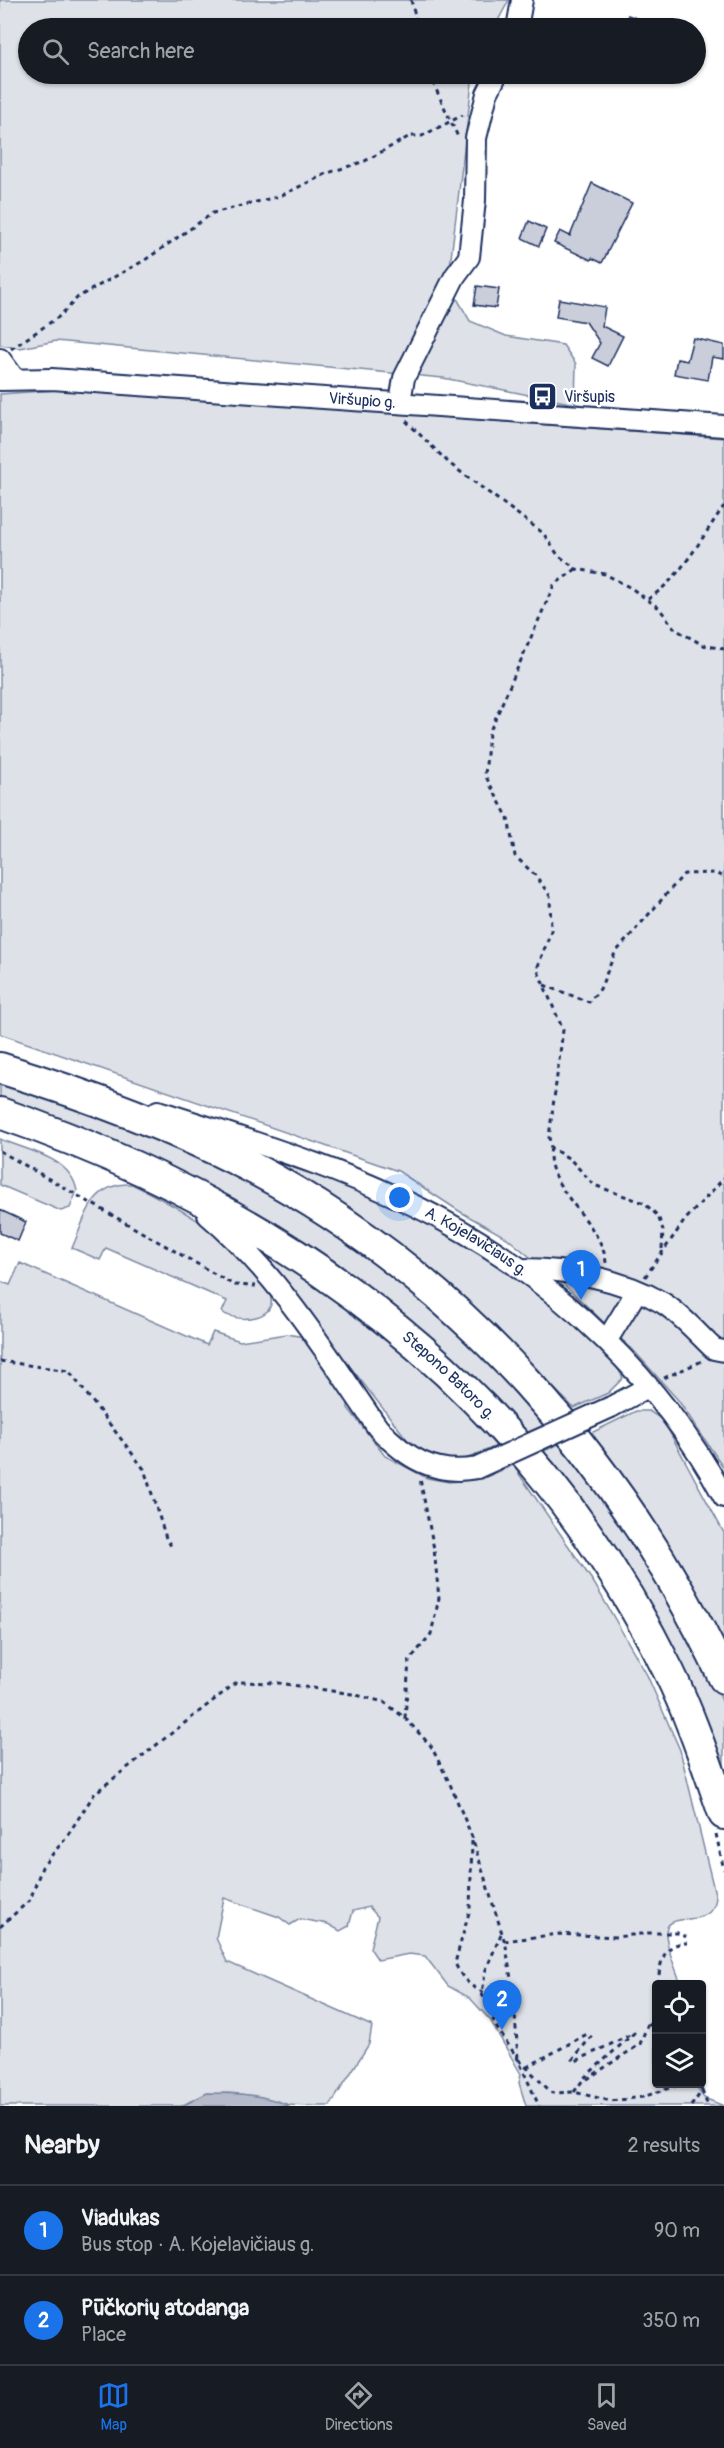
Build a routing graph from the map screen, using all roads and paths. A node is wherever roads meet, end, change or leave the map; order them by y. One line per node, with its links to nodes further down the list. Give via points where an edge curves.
1 (411, 0): 3 (path)
2 (522, 0): 4 (street)
3 (416, 18)
4 (519, 18)
5 (433, 84): 8 (path)
6 (493, 84): 7 (street)
7 (482, 109): 8 (path); 12 (street, via 476,138 469,257 455,276 404,378)
8 (450, 124): 9 (path); 10 (path, via 422,136 410,136 280,196 213,213 145,260 78,297 60,316)
9 (459, 138)
10 (4, 355): 11 (street)
11 (7, 379): 12 (street, Viršupio g., via 52,378)
12 (400, 402): 13 (street, Viršupio g.); 15 (path, via 405,421 450,464 543,533 558,555)
13 (724, 426)
14 (724, 506): 16 (path, via 701,543 663,589)
15 (576, 570): 16 (path, via 605,574); 19 (path, via 554,585 489,733 485,775 508,818 514,856 550,896 551,931 537,969)
16 (648, 599): 17 (path, via 675,629 703,645)
17 (724, 649)
18 (724, 877): 19 (path, via 717,873 684,874 615,953 600,989 589,1002)
19 (544, 985): 23 (path, via 563,1030 549,1137)
20 (0, 1068): 21 (main road)
21 (39, 1080): 27 (street, A. Kojelavičiaus g., via 128,1101 335,1173 445,1221); 38 (main road, via 134,1114 249,1167 387,1255 443,1300 537,1392 597,1465 660,1557)
22 (9, 1118): 25 (main road, Stepono Batoro g.)
23 (551, 1148): 26 (path, via 570,1159 594,1185 644,1203 658,1216 663,1230); 28 (path, via 549,1158 560,1185 605,1251)
24 (724, 1178): 26 (path)
25 (169, 1183): 35 (street, via 236,1239 261,1266 378,1428); 40 (main road, Stepono Batoro g., via 268,1236 359,1297 457,1380 506,1431 589,1538 642,1621 694,1729)
26 (662, 1249): 29 (path)
27 (521, 1269): 28 (street); 30 (street, A. Kojelavičiaus g.)
28 (608, 1280): 29 (street)
29 (637, 1291): 30 (street); 31 (street, via 664,1304 714,1349)
30 (607, 1340): 34 (street, A. Kojelavičiaus g.)
31 (724, 1351)
32 (0, 1361): 37 (path, via 69,1371 144,1470)
33 (692, 1364): 34 (path)
34 (656, 1383): 35 (street, bridge, via 477,1468 448,1471); 36 (street, A. Kojelavičiaus g., via 671,1415)
35 (416, 1461): 39 (path, via 434,1549 439,1598 431,1634 408,1661)
36 (724, 1497)
37 (173, 1549)
38 (724, 1678)
39 (405, 1718): 41 (path, via 431,1746); 42 (path, via 384,1702 352,1694 279,1683 237,1682 95,1793 42,1868 30,1900)
40 (724, 1814)
41 (472, 1837): 43 (path); 48 (path, via 470,1910 454,1963 460,1975)
42 (0, 1927)
43 (501, 1934): 45 (path); 48 (path, via 484,1972)
44 (686, 1937): 45 (path, via 680,1933 616,1937 558,1934)
45 (504, 1941): 49 (path)
46 (687, 1943): 47 (path, via 669,1948)
47 (659, 1980)
48 (482, 1994): 49 (path); 51 (path, via 497,2028)
49 (514, 1999): 51 (path)
50 (655, 2034): 53 (path, via 649,2021 640,2044)
51 (518, 2059): 52 (path); 58 (path)
52 (527, 2067): 53 (path, via 587,2034 591,2037 574,2062 634,2033); 57 (path, via 552,2093)
53 (583, 2080): 57 (path)
54 (669, 2088): 57 (path, via 643,2097 611,2101)
55 (701, 2088): 56 (path)
56 (702, 2091): 59 (path); 60 (path)
57 (574, 2092)
58 (539, 2106)
59 (692, 2106)
60 (708, 2106)

